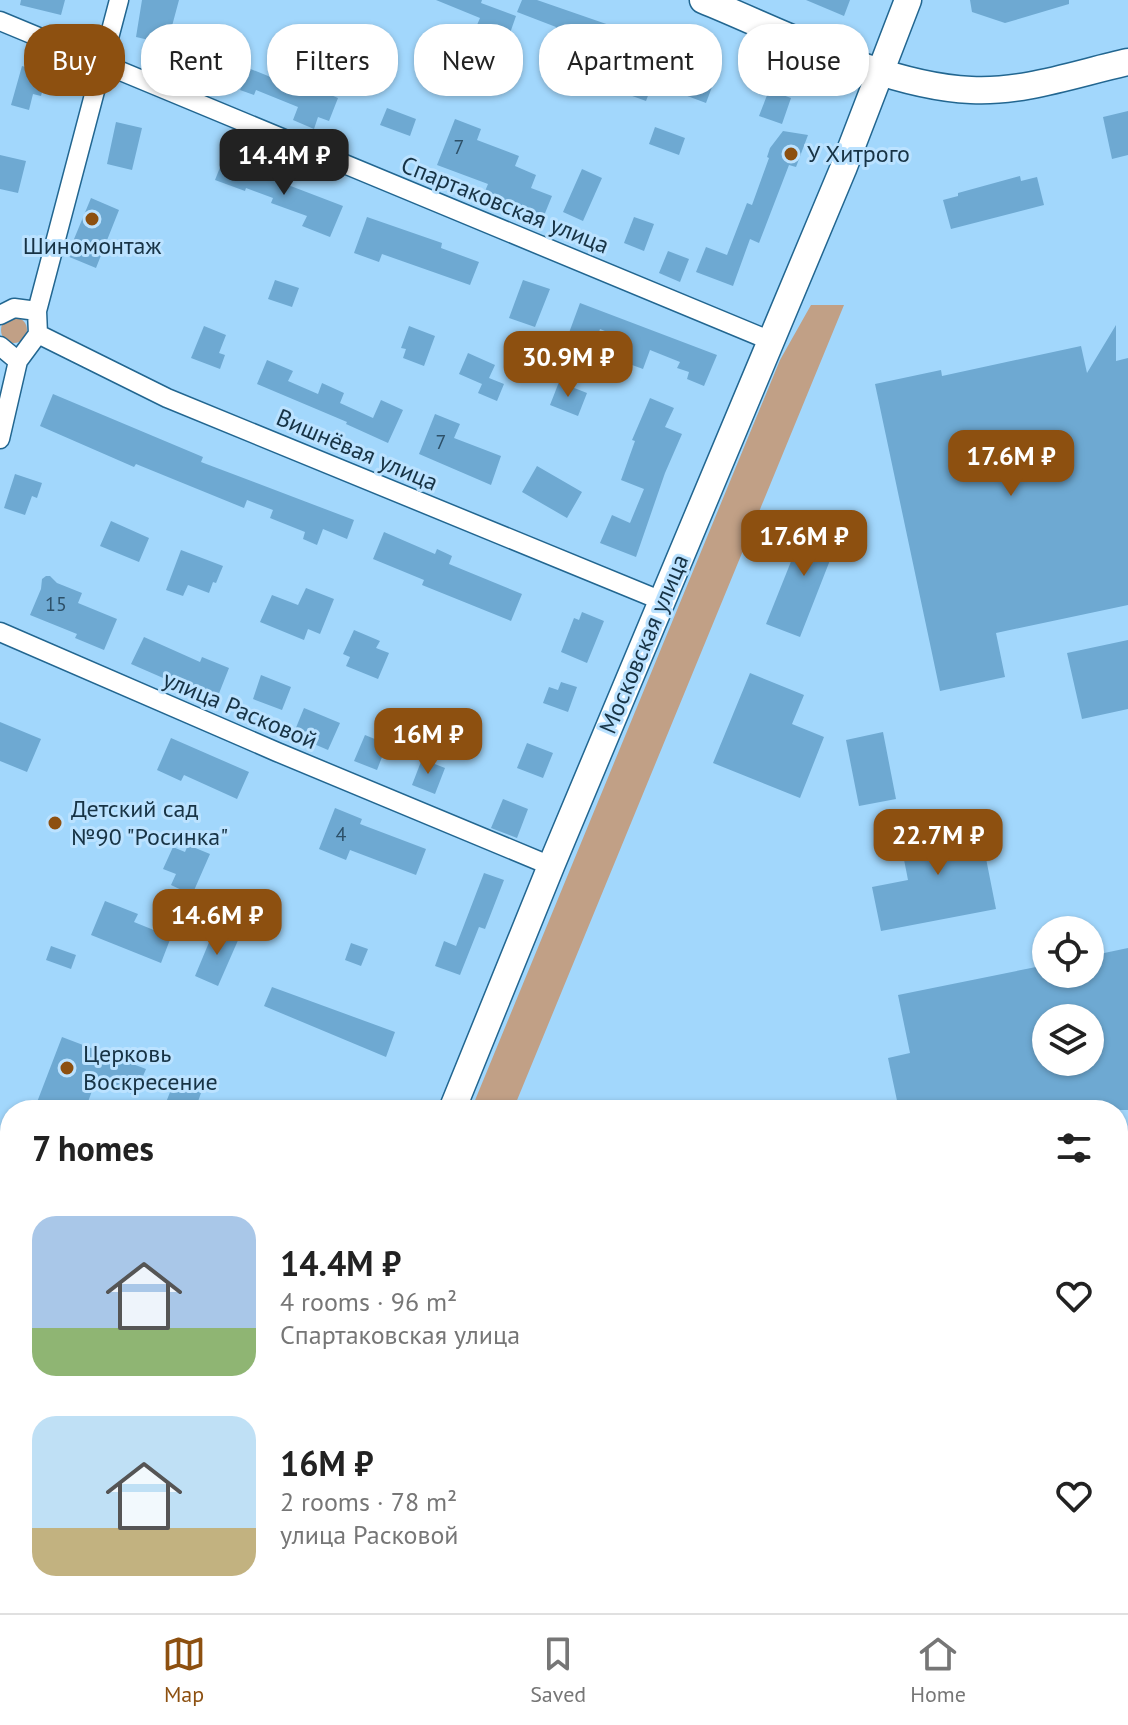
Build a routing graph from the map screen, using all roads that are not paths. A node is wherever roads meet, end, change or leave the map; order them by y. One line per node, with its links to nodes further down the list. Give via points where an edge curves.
1 (119, 0): 5 (street)
2 (703, 0): 8 (main road)
3 (908, 0): 8 (main road, Московская улица)
4 (0, 21): 6 (street, Спартаковская улица)
5 (113, 24)
6 (24, 31)
7 (1128, 62): 8 (main road, via 1011,88 973,91)
8 (882, 72): 14 (main road, Московская улица)
9 (125, 74): 14 (street, Спартаковская улица)
10 (94, 96): 11 (street)
11 (37, 311): 12 (street, via 14,308); 13 (street)
12 (0, 315)
13 (38, 334): 16 (street); 18 (street, Вишнёвая улица, via 167,398)
14 (771, 341): 18 (main road, Московская улица)
15 (0, 346): 16 (street)
16 (18, 361): 17 (street)
17 (0, 439)
18 (662, 601): 20 (main road, Московская улица)
19 (0, 632): 20 (street, улица Расковой)
20 (551, 866): 21 (main road, Московская улица)
21 (456, 1100)

